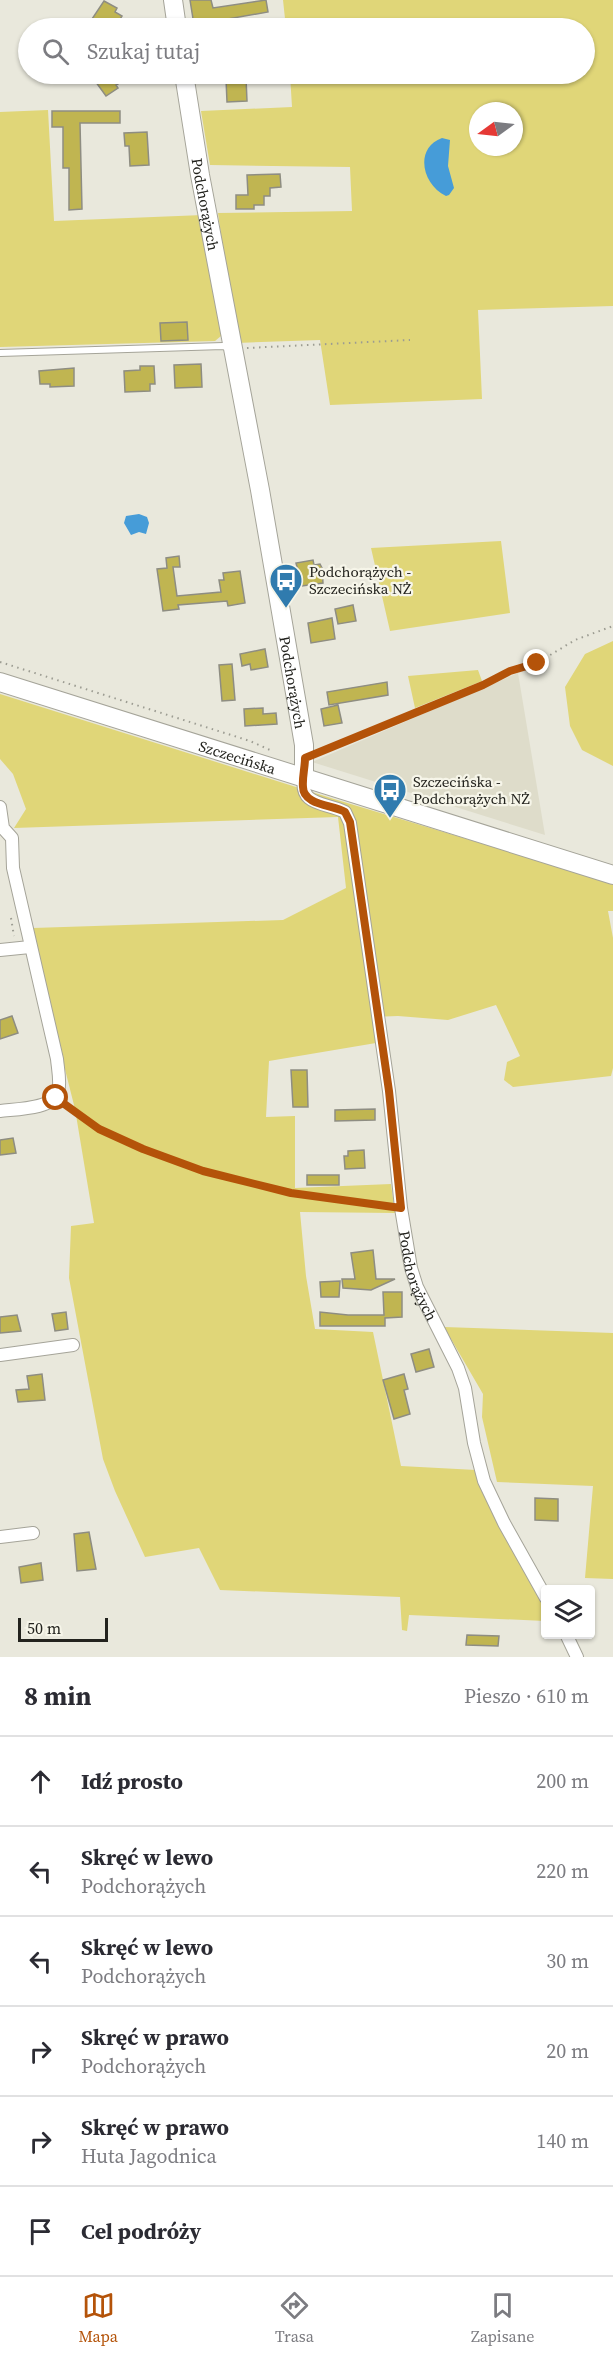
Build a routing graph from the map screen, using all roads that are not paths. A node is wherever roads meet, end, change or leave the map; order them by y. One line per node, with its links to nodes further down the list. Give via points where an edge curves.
1 (173, 0): 2 (street)
2 (176, 18)
3 (186, 84): 4 (street, Podchorążych)
4 (232, 349): 5 (lane, via 223,346); 7 (street, Podchorążych, via 260,490 305,758)
5 (0, 353)
6 (0, 682): 7 (street, Szczecińska)
7 (304, 777): 9 (street, Szczecińska); 17 (street, Podchorążych, via 307,798 345,812 350,822 411,1268 465,1388 484,1481)
8 (0, 807): 10 (street, via 3,828 12,838 13,868)
9 (613, 875)
10 (30, 947): 11 (street); 12 (street, via 59,1082 56,1098 48,1104)
11 (0, 950)
12 (0, 1111)
13 (73, 1345): 14 (street)
14 (0, 1355)
15 (33, 1533): 16 (street)
16 (0, 1537)
17 (541, 1589)
18 (568, 1639): 19 (street)
19 (577, 1657)

